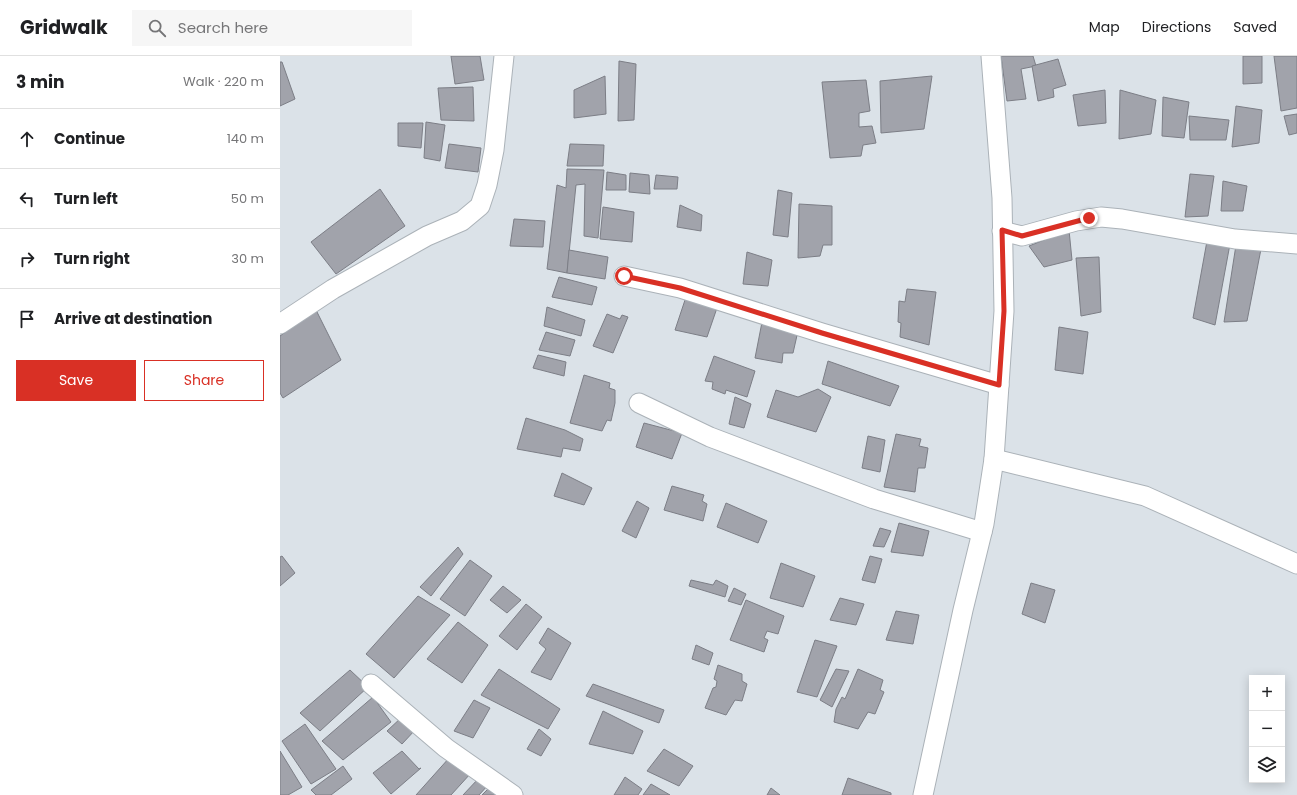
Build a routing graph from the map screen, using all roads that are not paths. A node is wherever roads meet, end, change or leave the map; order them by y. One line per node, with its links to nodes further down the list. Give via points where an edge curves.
1 (504, 56): 6 (street, via 494,150 480,206 462,221 427,236 333,289)
2 (991, 56): 3 (street)
3 (1002, 230): 4 (street, via 1022,236 1101,217 1235,239); 7 (street, via 1004,311)
4 (1297, 244)
5 (624, 276): 7 (street, via 680,288)
6 (280, 324)
7 (999, 385): 9 (street)
8 (639, 403): 10 (street, via 710,437 874,499)
9 (994, 459): 10 (street); 11 (street, via 1145,496)
10 (982, 532): 14 (street)
11 (1297, 564)
12 (371, 684): 13 (street, via 446,748)
13 (513, 795)
14 (923, 795)

